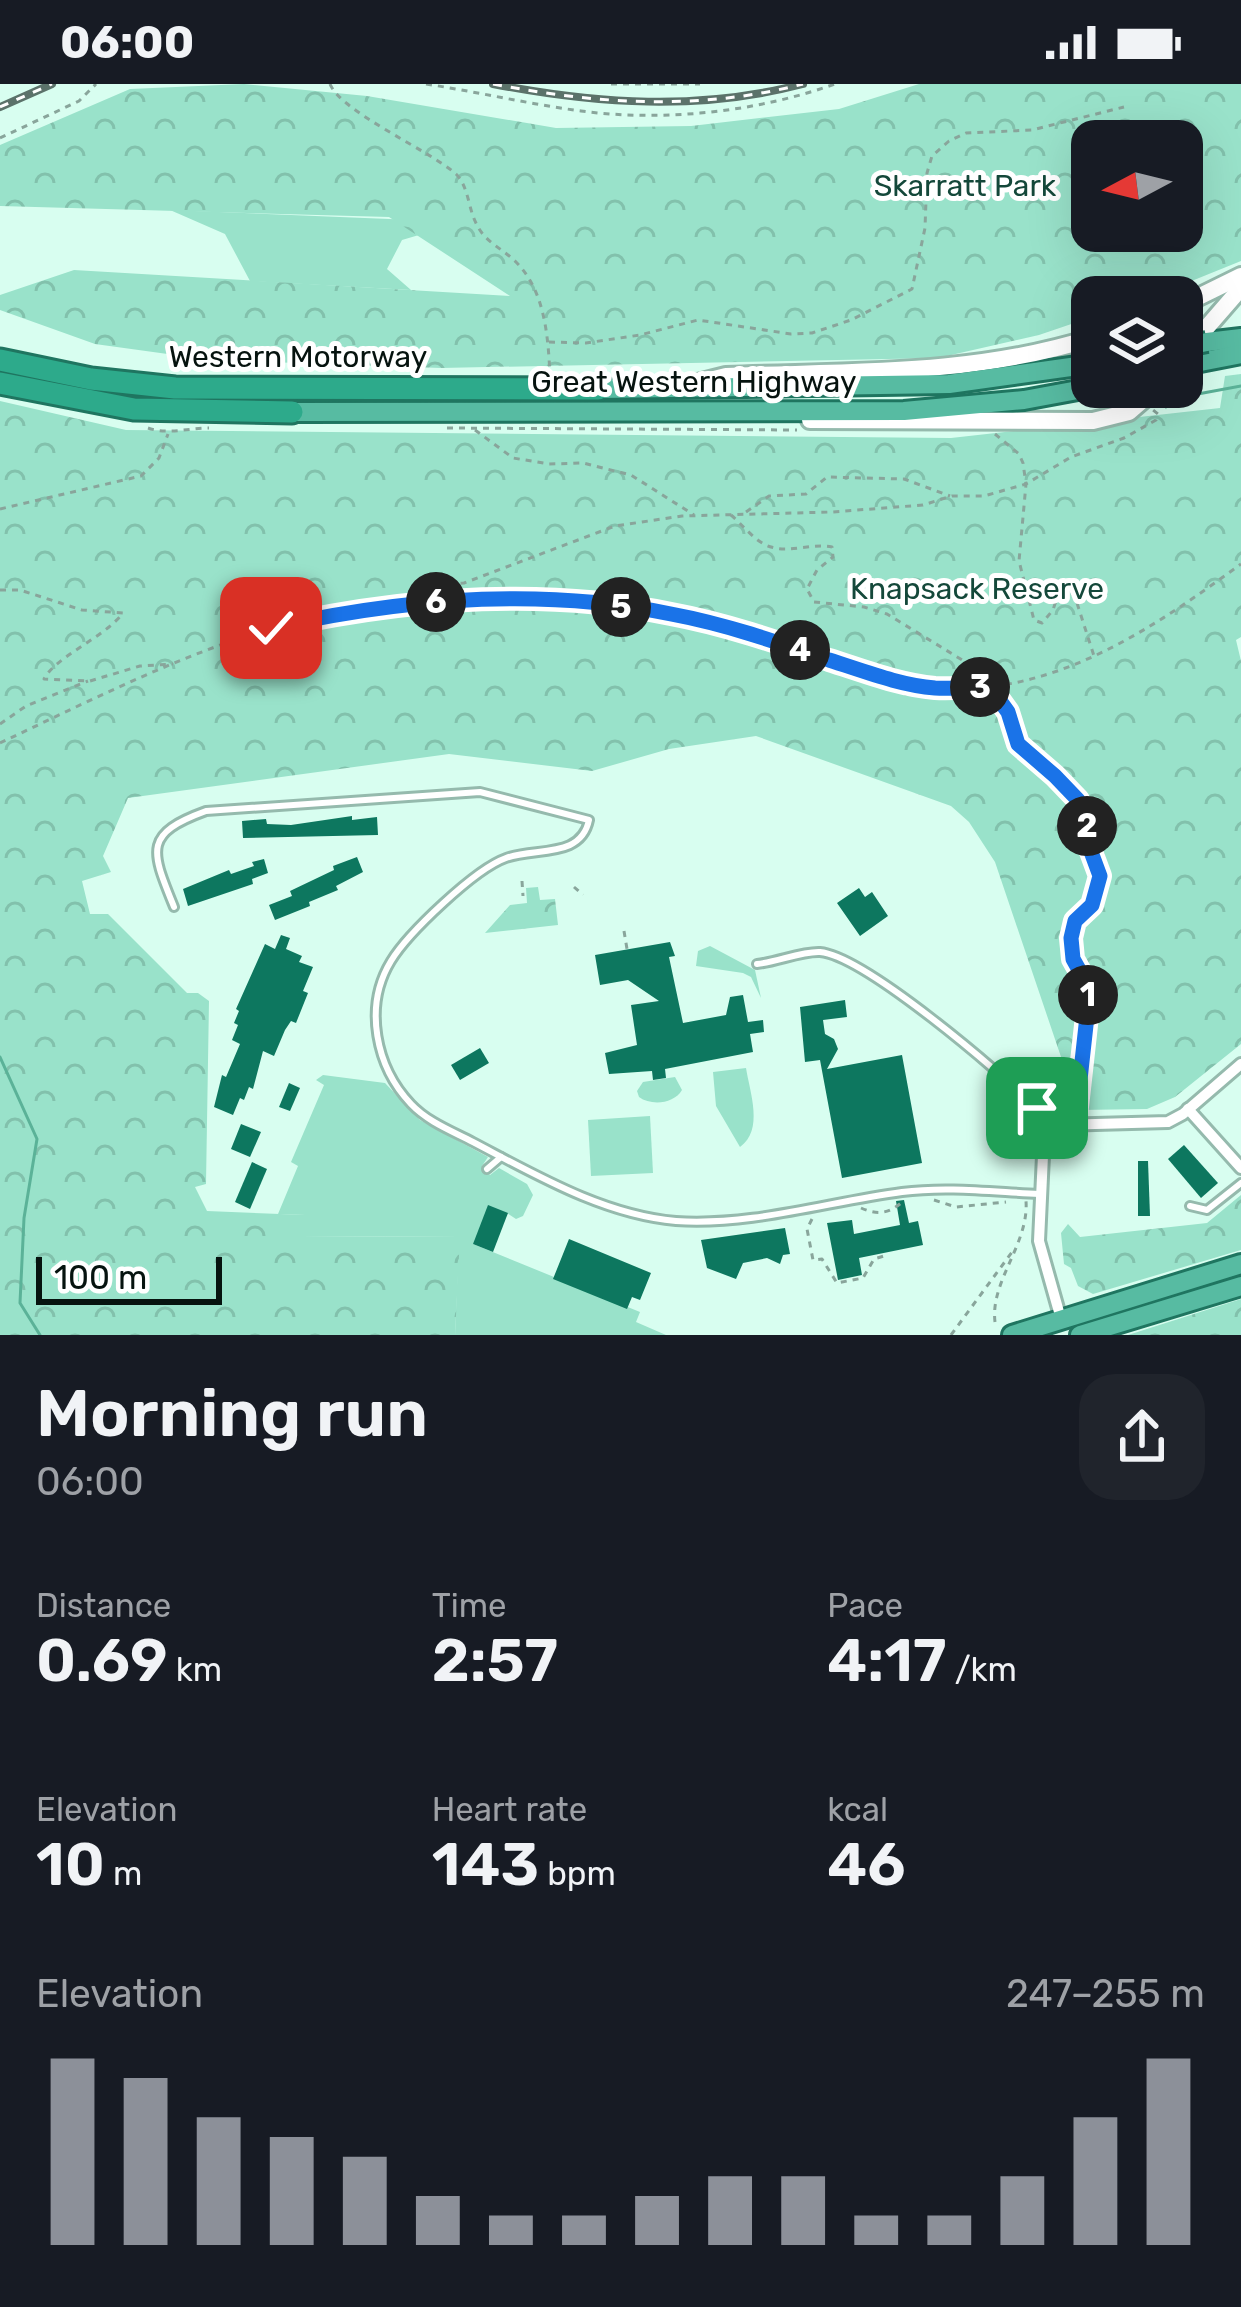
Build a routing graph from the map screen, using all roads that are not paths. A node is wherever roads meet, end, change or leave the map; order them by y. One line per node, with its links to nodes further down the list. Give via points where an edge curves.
1 (1241, 276): 3 (main road)
2 (1241, 289): 4 (main road)
3 (1203, 295)
4 (1203, 331)
5 (1241, 338): 7 (highway, bridge)
6 (1071, 344): 13 (main road, via 947,369 726,376)
7 (1203, 345)
8 (1241, 354): 9 (highway)
9 (1203, 357)
10 (0, 360): 14 (highway, Western Motorway, via 175,388)
11 (1071, 367): 13 (highway, Great Western Highway, via 949,384)
12 (0, 383): 17 (highway, Western Motorway, via 134,409)
13 (682, 388): 14 (highway, Great Western Highway)
14 (598, 389)
15 (1071, 391): 18 (highway, Great Western Highway, via 958,408)
16 (1134, 408): 18 (main road, via 1093,421)
17 (292, 412): 18 (highway, Great Western Highway)
18 (684, 413)
19 (174, 907): 24 (lane, via 158,840 166,828 206,811 480,792 589,820 574,845 507,857 480,874 400,949 380,988 378,1044 401,1093 424,1116)
20 (757, 964): 23 (lane, via 833,955 913,1004 1004,1076)
21 (1241, 1064): 22 (street)
22 (1188, 1109): 23 (street, via 1159,1124); 25 (street)
23 (1048, 1129): 28 (street)
24 (501, 1157): 26 (lane); 28 (lane, via 616,1210 675,1220 722,1222 910,1190)
25 (1241, 1168)
26 (487, 1169)
27 (1241, 1183): 29 (lane, via 1207,1210)
28 (1032, 1194): 33 (street)
29 (1190, 1206)
30 (1241, 1264): 33 (highway)
31 (1241, 1286): 32 (highway)
32 (1120, 1322): 33 (highway); 35 (highway)
33 (1055, 1327): 34 (highway)
34 (1012, 1335)
35 (1080, 1335)

